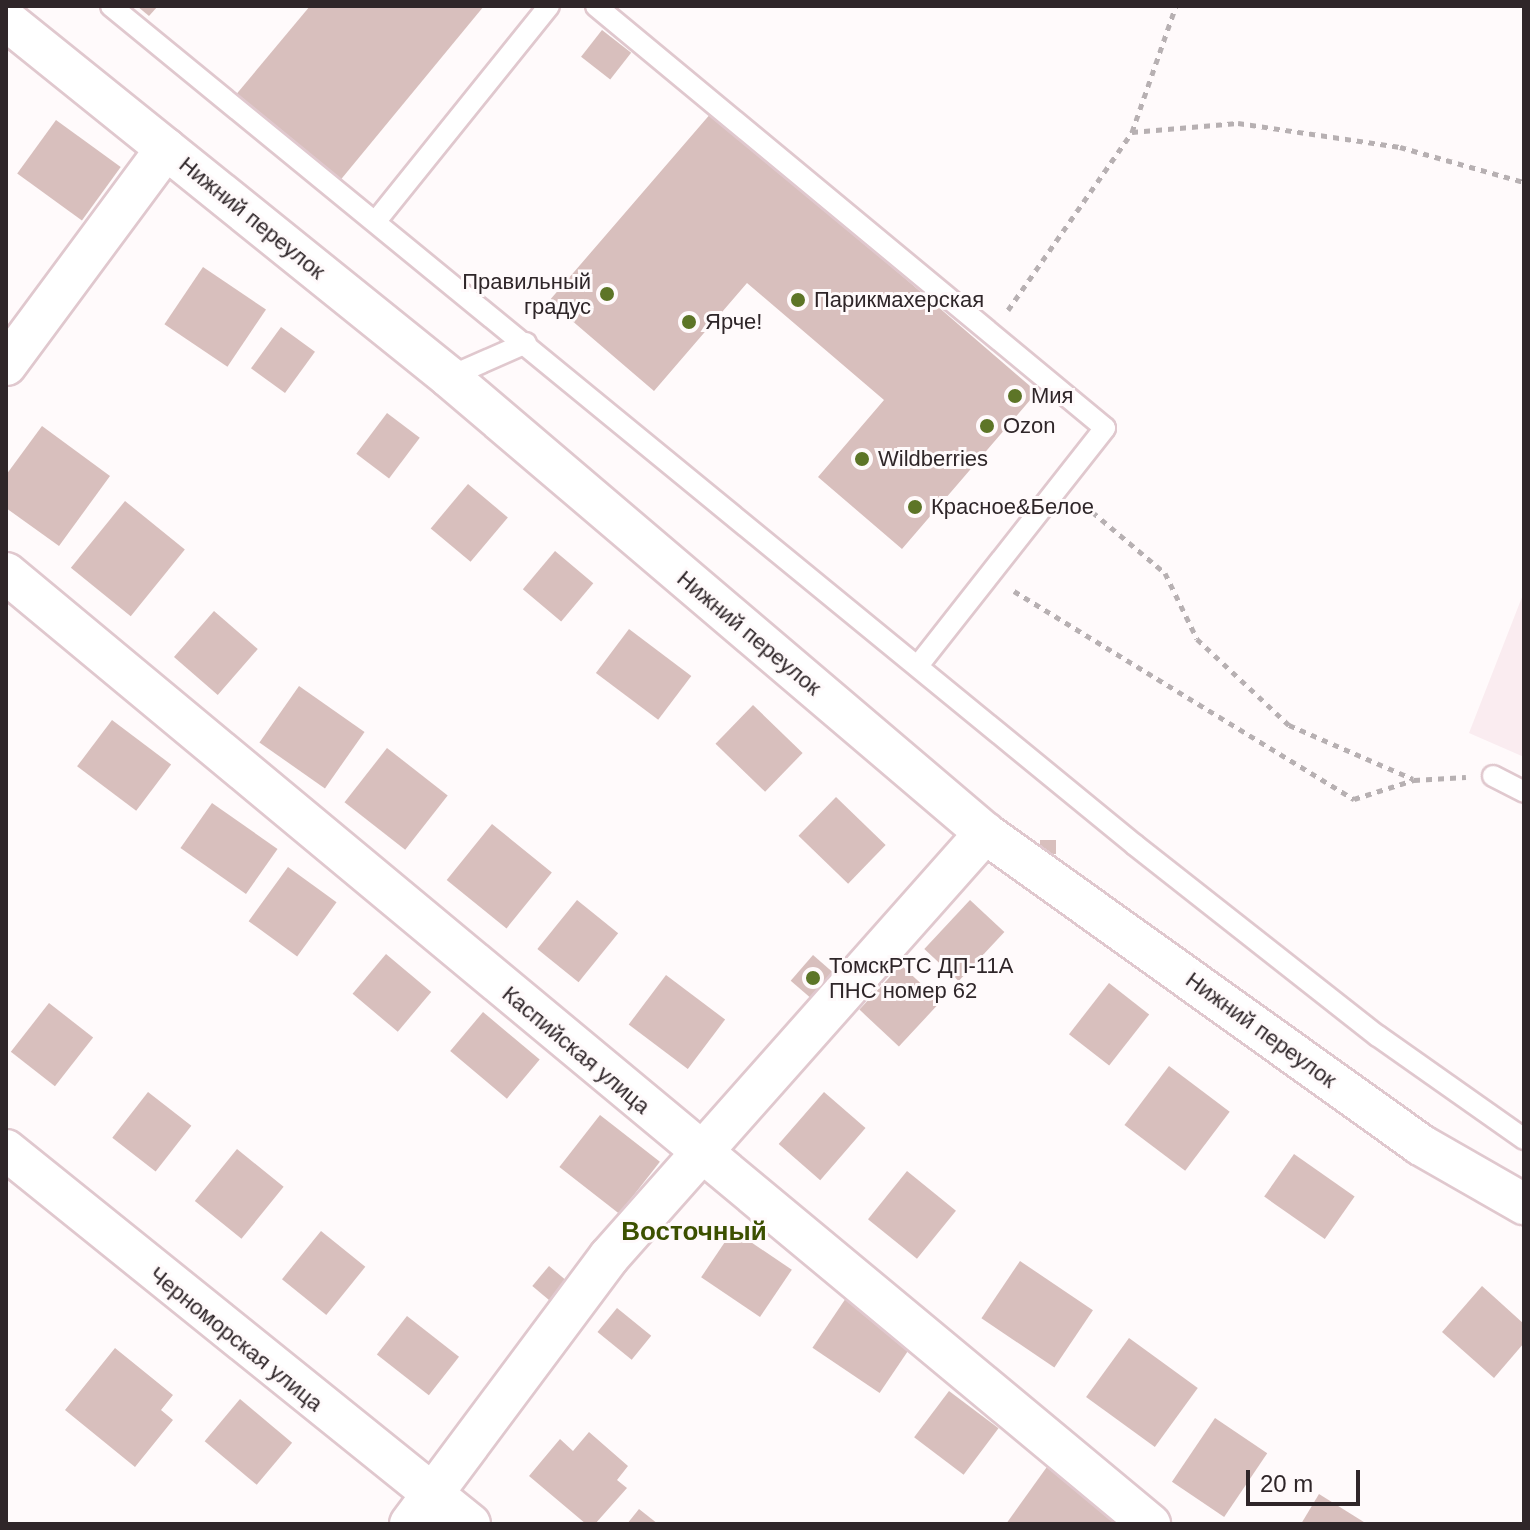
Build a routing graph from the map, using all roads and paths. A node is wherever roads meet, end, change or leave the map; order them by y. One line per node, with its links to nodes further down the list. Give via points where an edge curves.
1 (111, 6): 9 (lane)
2 (549, 6): 9 (lane)
3 (596, 6): 10 (lane)
4 (1176, 6): 6 (path)
5 (6, 20): 7 (street, Нижний переулок)
6 (1132, 132): 8 (path, via 1238,123 1400,147); 10 (path)
7 (166, 149): 12 (street); 13 (street, Нижний переулок)
8 (1524, 182)
9 (376, 221): 11 (lane)
10 (989, 331): 14 (lane, via 1105,428)
11 (526, 343): 13 (lane); 17 (lane)
12 (6, 365)
13 (449, 377): 21 (street, Нижний переулок)
14 (1060, 485): 16 (lane); 19 (path, via 1165,573 1197,639 1289,725)
15 (6, 573): 24 (street, Каспийская улица)
16 (989, 576): 17 (lane); 19 (path, via 1354,799)
17 (918, 666): 22 (lane, via 1366,1027)
18 (1493, 776): 19 (path); 20 (lane)
19 (1414, 780)
20 (1524, 792)
21 (985, 833): 24 (street); 25 (street, Нижний переулок, via 1421,1145)
22 (1524, 1139)
23 (6, 1150): 26 (street, Черноморская улица)
24 (700, 1154): 26 (street, via 609,1257); 28 (street, Каспийская улица)
25 (1524, 1204)
26 (421, 1510): 27 (street, Черноморская улица)
27 (470, 1524)
28 (1150, 1524)

